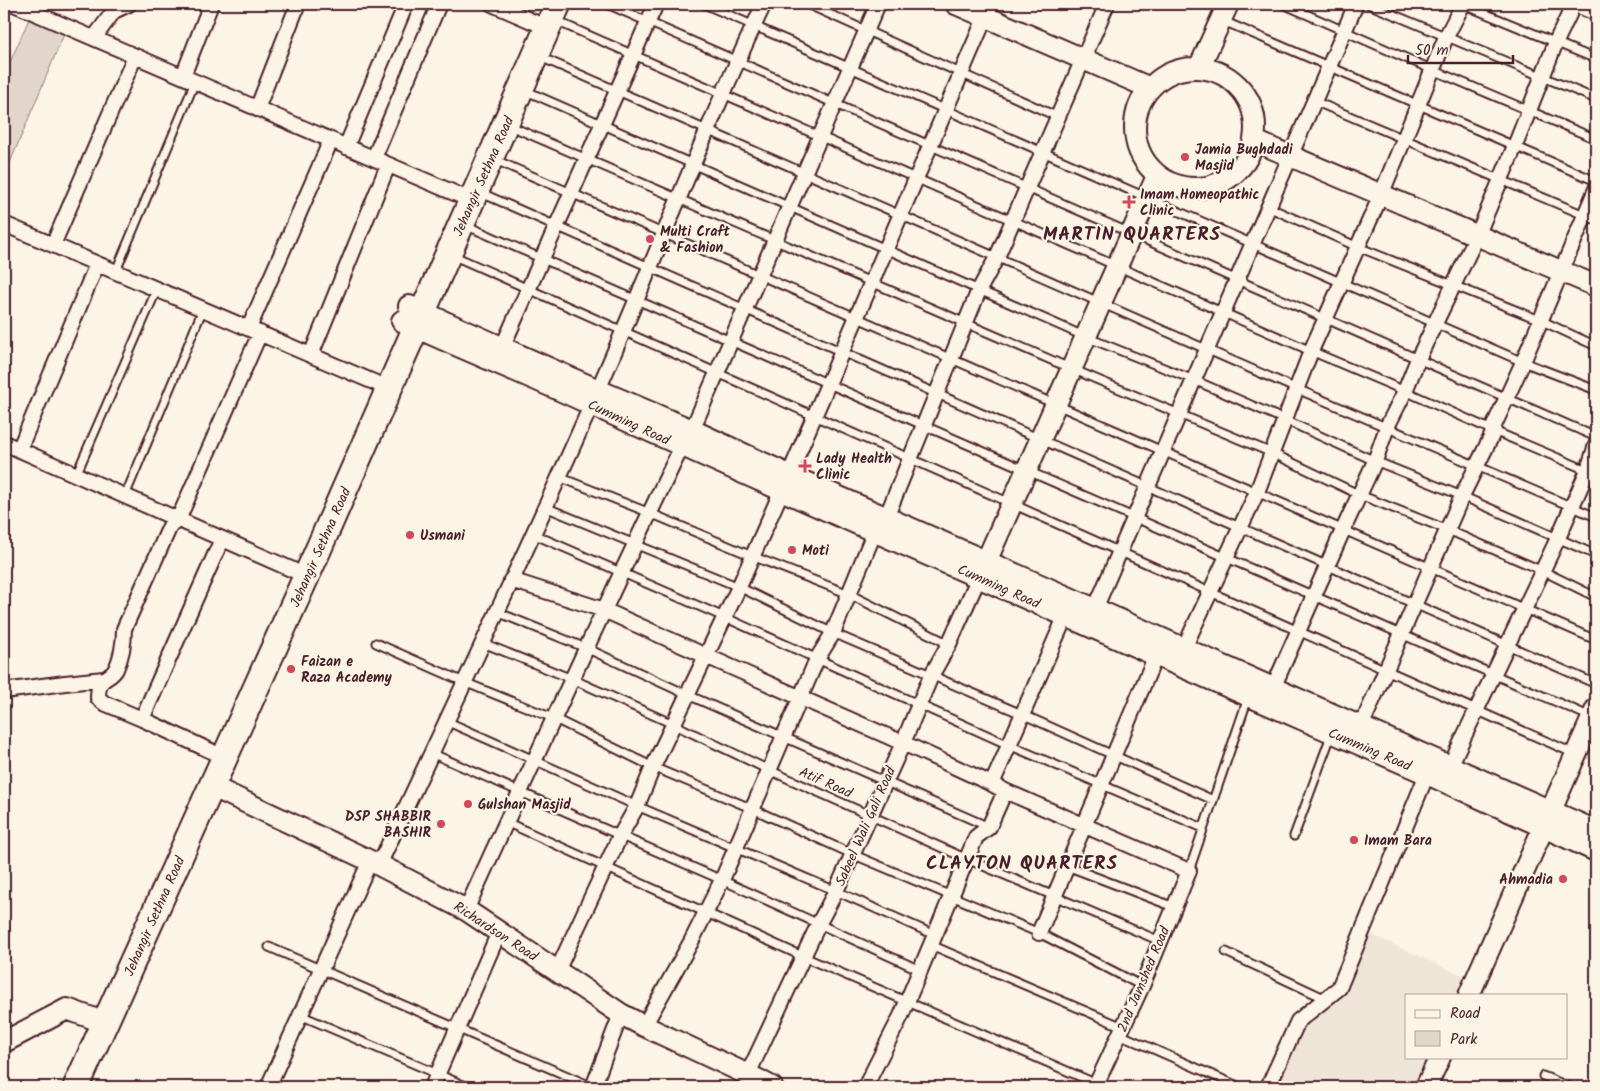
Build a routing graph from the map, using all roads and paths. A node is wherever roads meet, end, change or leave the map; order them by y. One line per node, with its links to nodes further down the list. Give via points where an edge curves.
1 (129, 4): 30 (street, via 114,12)
2 (211, 4): 44 (street)
3 (298, 4): 53 (street)
4 (406, 4): 67 (street)
5 (439, 4): 70 (street)
6 (492, 4): 22 (street)
7 (607, 4): 25 (lane)
8 (656, 4): 25 (street)
9 (704, 4): 26 (lane)
10 (764, 4): 26 (street)
11 (807, 4): 27 (lane)
12 (878, 4): 27 (street)
13 (956, 4): 21 (street)
14 (1106, 4): 36 (street)
15 (1283, 4): 28 (lane)
16 (1356, 4): 28 (street)
17 (1368, 4): 29 (lane)
18 (1463, 4): 29 (street); 31 (lane)
19 (22, 5): 30 (street)
20 (1570, 5): 24 (lane); 31 (street)
21 (989, 10): 36 (street); 42 (street)
22 (546, 12): 32 (lane); 33 (highway, Jehangir Sethna Road); 82 (highway, Jehangir Sethna Road)
23 (1225, 12): 38 (lane); 40 (street)
24 (1596, 17)
25 (648, 22): 32 (street); 37 (lane)
26 (754, 26): 37 (street); 39 (lane)
27 (867, 31): 39 (street); 42 (lane)
28 (1344, 31): 38 (street); 41 (lane)
29 (1446, 37): 41 (street); 43 (lane)
30 (94, 38): 34 (street)
31 (1556, 42): 35 (lane); 43 (street)
32 (633, 54): 47 (street); 48 (lane)
33 (536, 55): 45 (highway, Jehangir Sethna Road); 47 (lane)
34 (135, 56): 44 (street); 100 (street)
35 (1596, 59)
36 (1084, 60): 46 (street); 56 (street)
37 (738, 61): 48 (street); 51 (lane)
38 (1328, 67): 50 (street); 52 (lane)
39 (850, 68): 51 (street); 54 (lane)
40 (1199, 68): 46 (street, via 1181,70); 64 (street, via 1220,73 1237,84 1250,101 1256,120)
41 (1433, 70): 52 (street); 55 (lane)
42 (962, 74): 54 (street); 56 (lane)
43 (1543, 76): 49 (lane); 55 (street)
44 (189, 79): 53 (street); 110 (lane)
45 (522, 88): 57 (highway, Jehangir Sethna Road); 58 (lane)
46 (1150, 88): 76 (street, via 1139,105 1136,143 1144,161)
47 (617, 91): 58 (street); 59 (lane)
48 (723, 93): 59 (street); 60 (lane)
49 (1596, 99)
50 (1314, 101): 61 (lane); 69 (street)
51 (835, 103): 60 (street); 65 (lane)
52 (1417, 104): 61 (street); 66 (lane)
53 (257, 109): 63 (street)
54 (946, 110): 65 (street); 68 (lane)
55 (1529, 111): 62 (lane); 66 (street)
56 (1058, 117): 68 (street)
57 (506, 124): 71 (highway, Jehangir Sethna Road); 72 (lane)
58 (602, 124): 72 (street); 73 (lane)
59 (707, 130): 73 (street); 75 (lane)
60 (820, 136): 75 (street); 77 (lane)
61 (1404, 138): 78 (lane); 84 (street)
62 (1596, 139)
63 (331, 140): 67 (street); 131 (street)
64 (1255, 141): 69 (street); 76 (street, via 1247,160 1234,175 1216,185 1195,189 1175,185)
65 (931, 145): 77 (street); 80 (lane)
66 (1515, 146): 78 (street); 79 (lane)
67 (346, 147): 70 (street)
68 (1043, 152): 80 (street); 85 (lane)
69 (1290, 156): 84 (street); 88 (street)
70 (374, 158): 74 (street)
71 (491, 158): 82 (highway, Jehangir Sethna Road); 83 (lane)
72 (587, 158): 83 (street); 86 (lane)
73 (693, 164): 86 (street); 87 (lane)
74 (388, 165): 82 (street); 140 (street)
75 (804, 173): 87 (street); 89 (lane)
76 (1157, 176): 85 (street)
77 (917, 178): 89 (street); 91 (lane)
78 (1501, 180): 90 (lane); 97 (street)
79 (1596, 180)
80 (1026, 187): 91 (street); 95 (lane)
81 (1596, 189): 90 (street)
82 (467, 193): 92 (highway, Jehangir Sethna Road); 94 (lane); 125 (highway, Jehangir Sethna Road)
83 (571, 193): 94 (street); 96 (lane)
84 (1380, 195): 97 (street); 101 (street)
85 (1148, 198): 95 (street); 99 (lane)
86 (679, 199): 96 (street); 98 (lane)
87 (790, 206): 98 (street); 102 (lane)
88 (1268, 207): 99 (street); 101 (lane)
89 (901, 215): 102 (street); 104 (lane)
90 (1590, 218): 109 (street)
91 (1013, 220): 104 (street); 107 (lane)
92 (462, 223): 103 (highway, Jehangir Sethna Road); 105 (lane)
93 (4, 224): 100 (street)
94 (556, 226): 105 (street); 108 (lane)
95 (1132, 233): 107 (street); 112 (lane)
96 (664, 234): 108 (street); 111 (lane)
97 (1477, 236): 109 (street); 115 (street)
98 (775, 240): 111 (street); 113 (lane)
99 (1253, 243): 112 (street); 114 (lane)
100 (52, 245): 106 (street)
101 (1358, 247): 114 (street); 115 (lane)
102 (886, 249): 113 (street); 119 (lane)
103 (449, 254): 118 (lane); 125 (highway, Jehangir Sethna Road)
104 (997, 257): 119 (street); 121 (lane)
105 (542, 258): 118 (street); 120 (lane)
106 (97, 264): 110 (street); 167 (street)
107 (1118, 266): 121 (street); 124 (lane)
108 (650, 268): 120 (street); 123 (lane)
109 (1561, 271): 116 (street); 128 (street)
110 (116, 272): 117 (street)
111 (759, 275): 123 (street); 126 (lane)
112 (1238, 279): 124 (street); 127 (lane)
113 (872, 282): 126 (street); 129 (lane)
114 (1341, 282): 127 (street); 130 (lane)
115 (1454, 285): 128 (lane); 130 (street)
116 (1596, 286)
117 (156, 289): 122 (street); 175 (lane)
118 (528, 289): 132 (lane); 136 (street)
119 (979, 290): 129 (street); 133 (lane)
120 (637, 300): 132 (street); 134 (lane)
121 (1102, 302): 133 (street); 137 (lane)
122 (203, 309): 131 (street); 181 (lane)
123 (744, 309): 134 (street); 139 (lane)
124 (1224, 312): 137 (street); 138 (lane)
125 (412, 317): 136 (street, Cumming Road); 147 (highway, Jehangir Sethna Road); 153 (street, Cumming Road); 271 (highway, Jehangir Sethna Road)
126 (857, 318): 139 (street); 141 (lane)
127 (1326, 319): 138 (street); 142 (lane)
128 (1540, 320): 135 (lane); 143 (street)
129 (965, 323): 141 (street); 144 (lane)
130 (1435, 323): 142 (street); 143 (lane)
131 (254, 331): 140 (street); 189 (street)
132 (624, 332): 145 (lane); 153 (street)
133 (1086, 337): 144 (street); 146 (lane)
134 (730, 341): 145 (street); 148 (lane)
135 (1596, 346)
136 (502, 348): 153 (street, Cumming Road)
137 (1207, 349): 146 (street); 149 (lane)
138 (1311, 351): 149 (street); 151 (lane)
139 (842, 352): 148 (street); 152 (lane)
140 (311, 355): 147 (street)
141 (951, 359): 152 (street); 155 (lane)
142 (1418, 359): 151 (street); 154 (lane)
143 (1523, 362): 150 (lane); 154 (street)
144 (1072, 369): 155 (street); 156 (lane)
145 (716, 373): 157 (lane); 163 (street)
146 (1194, 380): 156 (street); 158 (lane)
147 (376, 382): 205 (highway, Jehangir Sethna Road)
148 (828, 384): 157 (street); 159 (lane)
149 (1297, 389): 158 (street); 160 (lane)
150 (1596, 390)
151 (1405, 391): 160 (street); 161 (lane)
152 (936, 394): 159 (street); 164 (lane)
153 (594, 397): 163 (street, Cumming Road); 176 (street)
154 (1506, 398): 161 (street); 162 (lane)
155 (1056, 405): 164 (street); 168 (lane)
156 (1179, 414): 168 (street); 169 (lane)
157 (814, 417): 170 (lane); 177 (street)
158 (1286, 420): 169 (street); 171 (lane)
159 (924, 425): 170 (street); 173 (lane)
160 (1387, 427): 171 (street); 172 (lane)
161 (1494, 431): 172 (street); 174 (lane)
162 (1596, 437)
163 (687, 438): 177 (street, Cumming Road); 186 (street)
164 (1041, 440): 173 (street); 178 (lane)
165 (4, 443): 167 (street)
166 (1596, 445): 174 (street)
167 (19, 450): 175 (street)
168 (1163, 451): 178 (street); 179 (lane)
169 (1272, 453): 179 (street); 180 (lane)
170 (910, 459): 183 (lane); 190 (street)
171 (1375, 461): 180 (street); 182 (lane)
172 (1478, 466): 182 (street); 184 (lane)
173 (1027, 470): 183 (street); 187 (lane)
174 (1592, 472): 184 (street)
175 (76, 475): 181 (street)
176 (558, 477): 185 (street); 186 (lane)
177 (785, 483): 190 (street, Cumming Road); 200 (street)
178 (1148, 487): 187 (street); 191 (lane)
179 (1256, 492): 191 (street); 192 (lane)
180 (1360, 495): 192 (street); 193 (lane)
181 (125, 496): 189 (street)
182 (1462, 496): 193 (street); 195 (lane)
183 (1012, 504): 198 (lane); 204 (street)
184 (1572, 506): 188 (lane); 195 (street)
185 (545, 507): 194 (street); 197 (lane)
186 (650, 513): 197 (street); 200 (lane)
187 (1134, 517): 198 (street); 201 (lane)
188 (1596, 517)
189 (178, 520): 196 (street); 237 (street, via 170,526 124,630 124,646 115,671)
190 (880, 525): 204 (street, Cumming Road); 211 (street)
191 (1241, 528): 201 (street); 202 (lane)
192 (1343, 530): 202 (street); 203 (lane)
193 (1448, 530): 203 (street); 206 (lane)
194 (532, 534): 207 (lane); 208 (street)
195 (1558, 538): 199 (lane); 206 (street)
196 (222, 539): 205 (street); 251 (street)
197 (635, 544): 207 (street); 209 (lane)
198 (1119, 552): 210 (lane); 215 (street)
199 (1596, 555)
200 (752, 556): 209 (street); 211 (lane)
201 (1226, 558): 210 (street); 212 (lane)
202 (1327, 566): 212 (street); 214 (lane)
203 (1431, 568): 214 (street); 216 (lane)
204 (983, 569): 215 (street, Cumming Road); 219 (street, Cumming Road); 227 (street, Sabeel Wali Gali Road)
205 (293, 570): 259 (highway, Jehangir Sethna Road)
206 (1542, 571): 213 (lane); 216 (street)
207 (622, 572): 217 (street); 220 (lane)
208 (511, 580): 217 (street); 218 (street)
209 (739, 587): 220 (street); 222 (lane)
210 (1210, 592): 221 (lane); 230 (street)
211 (849, 594): 222 (street); 227 (lane)
212 (1314, 596): 221 (street); 223 (lane)
213 (1596, 597)
214 (1415, 605): 223 (street); 228 (lane)
215 (1095, 608): 230 (street, Cumming Road)
216 (1524, 609): 224 (lane); 228 (street)
217 (604, 610): 229 (street); 231 (street)
218 (497, 612): 225 (street); 229 (lane)
219 (1066, 616): 232 (street, Cumming Road); 248 (street)
220 (724, 617): 231 (street); 233 (lane)
221 (1298, 632): 234 (lane); 241 (street)
222 (833, 633): 233 (street); 236 (lane)
223 (1402, 634): 234 (street); 235 (lane)
224 (1596, 640)
225 (482, 642): 238 (lane, Atif Road); 239 (street)
226 (376, 643): 239 (lane)
227 (949, 644): 236 (street, Sabeel Wali Gali Road)
228 (1508, 646): 235 (street); 240 (lane)
229 (586, 648): 238 (street); 243 (lane)
230 (1184, 648): 241 (street, Cumming Road)
231 (706, 656): 243 (street); 245 (street)
232 (1156, 656): 244 (street, Cumming Road); 261 (street)
233 (817, 659): 245 (street); 246 (lane)
234 (1386, 671): 247 (lane); 254 (street)
235 (1494, 674): 247 (street); 249 (lane)
236 (930, 676): 246 (street, Sabeel Wali Gali Road); 248 (lane)
237 (104, 679): 242 (street); 251 (street, via 98,698)
238 (572, 679): 250 (street); 253 (lane, Atif Road)
239 (464, 682): 250 (lane); 252 (street)
240 (1596, 684)
241 (1273, 688): 254 (street, Cumming Road)
242 (4, 691)
243 (688, 694): 253 (street); 256 (lane)
244 (1249, 697): 255 (street, Cumming Road); 274 (lane)
245 (800, 698): 256 (street); 257 (street)
246 (918, 704): 257 (street, Sabeel Wali Gali Road); 258 (lane)
247 (1476, 711): 262 (lane); 264 (street)
248 (1024, 714): 258 (street); 261 (lane)
249 (1595, 715): 262 (street)
250 (553, 718): 263 (street); 265 (lane)
251 (142, 719): 259 (street)
252 (446, 722): 260 (street); 263 (lane)
253 (674, 724): 265 (street); 266 (lane, Atif Road)
254 (1361, 727): 264 (street, Cumming Road)
255 (1332, 733): 267 (street, Cumming Road); 285 (lane)
256 (784, 736): 266 (street); 268 (lane)
257 (903, 743): 268 (street, Sabeel Wali Gali Road); 269 (street)
258 (1009, 745): 269 (street); 270 (lane)
259 (210, 751): 318 (highway, Jehangir Sethna Road)
260 (431, 753): 272 (lane); 290 (street)
261 (1114, 755): 270 (street); 274 (lane)
262 (1576, 755): 278 (street)
263 (534, 760): 272 (street); 275 (lane)
264 (1450, 766): 278 (street, Cumming Road)
265 (653, 767): 275 (street); 276 (lane)
266 (768, 770): 276 (street); 277 (lane, Atif Road)
267 (1427, 774): 278 (street, Cumming Road); 314 (street, via 1339,988)
268 (886, 781): 277 (street, Sabeel Wali Gali Road); 281 (lane)
269 (992, 784): 273 (street)
270 (1101, 785): 280 (street); 282 (lane)
271 (213, 787): 290 (street, Richardson Road); 329 (highway, Jehangir Sethna Road)
272 (519, 792): 279 (street); 284 (lane)
273 (1005, 792): 280 (street); 281 (street)
274 (1213, 800): 282 (lane)
275 (637, 806): 284 (street); 286 (lane)
276 (753, 809): 286 (street); 288 (lane)
277 (870, 815): 288 (street, Sabeel Wali Gali Road); 289 (lane, Atif Road)
278 (1547, 820): 283 (street, Cumming Road); 287 (street, Cumming Road); 313 (street)
279 (506, 822): 292 (lane); 299 (street)
280 (1084, 826): 291 (street); 293 (street)
281 (989, 827): 289 (street, via 976,837)
282 (1203, 828): 293 (lane)
283 (1596, 831)
284 (620, 836): 292 (street); 294 (lane)
285 (1294, 836)
286 (735, 848): 294 (street); 295 (lane)
287 (1596, 851)
288 (852, 854): 295 (street, Sabeel Wali Gali Road); 296 (lane)
289 (967, 859): 296 (street); 297 (lane, Atif Road)
290 (374, 863): 299 (street, Richardson Road); 309 (street)
291 (1068, 866): 297 (street); 298 (lane)
292 (606, 867): 300 (lane); 311 (street)
293 (1189, 870): 298 (street, 2nd Jamshed Road)
294 (722, 880): 300 (street); 301 (lane)
295 (836, 891): 301 (street, Sabeel Wali Gali Road); 304 (lane)
296 (952, 895): 303 (lane); 304 (street)
297 (1055, 897): 303 (street); 305 (lane, Atif Road)
298 (1174, 908): 305 (street, 2nd Jamshed Road)
299 (466, 910): 302 (street, Richardson Road)
300 (706, 912): 308 (lane); 319 (street)
301 (819, 923): 308 (street, Sabeel Wali Gali Road); 310 (lane)
302 (499, 932): 311 (street, Richardson Road); 320 (street)
303 (1039, 933): 312 (lane)
304 (933, 940): 310 (street); 321 (lane)
305 (1160, 942): 312 (street, 2nd Jamshed Road)
306 (269, 947): 309 (lane)
307 (1226, 952): 314 (lane)
308 (804, 957): 315 (lane); 326 (street, Sabeel Wali Gali Road)
309 (321, 969): 317 (street); 320 (lane)
310 (920, 970): 315 (street)
311 (557, 971): 316 (street, Richardson Road)
312 (1142, 986): 321 (street, 2nd Jamshed Road)
313 (1469, 994)
314 (1326, 998): 336 (street, via 1298,1021)
315 (907, 1001): 327 (lane); 334 (street)
316 (621, 1014): 319 (street, Richardson Road); 333 (street)
317 (300, 1015): 324 (lane); 330 (street)
318 (92, 1018): 322 (street, via 67,1009); 328 (highway, Jehangir Sethna Road)
319 (644, 1026): 326 (street, Richardson Road)
320 (458, 1028): 324 (street); 333 (lane)
321 (1121, 1031): 327 (street, 2nd Jamshed Road); 335 (lane)
322 (4, 1042)
323 (1440, 1058): 337 (street)
324 (437, 1074): 331 (street); 332 (lane)
325 (1543, 1076): 338 (lane)
326 (758, 1082)
327 (1098, 1086)
328 (61, 1087)
329 (76, 1087)
330 (268, 1087)
331 (432, 1087)
332 (468, 1087)
333 (593, 1087)
334 (865, 1087)
335 (1240, 1087)
336 (1268, 1087)
337 (1426, 1087)
338 (1570, 1087)

